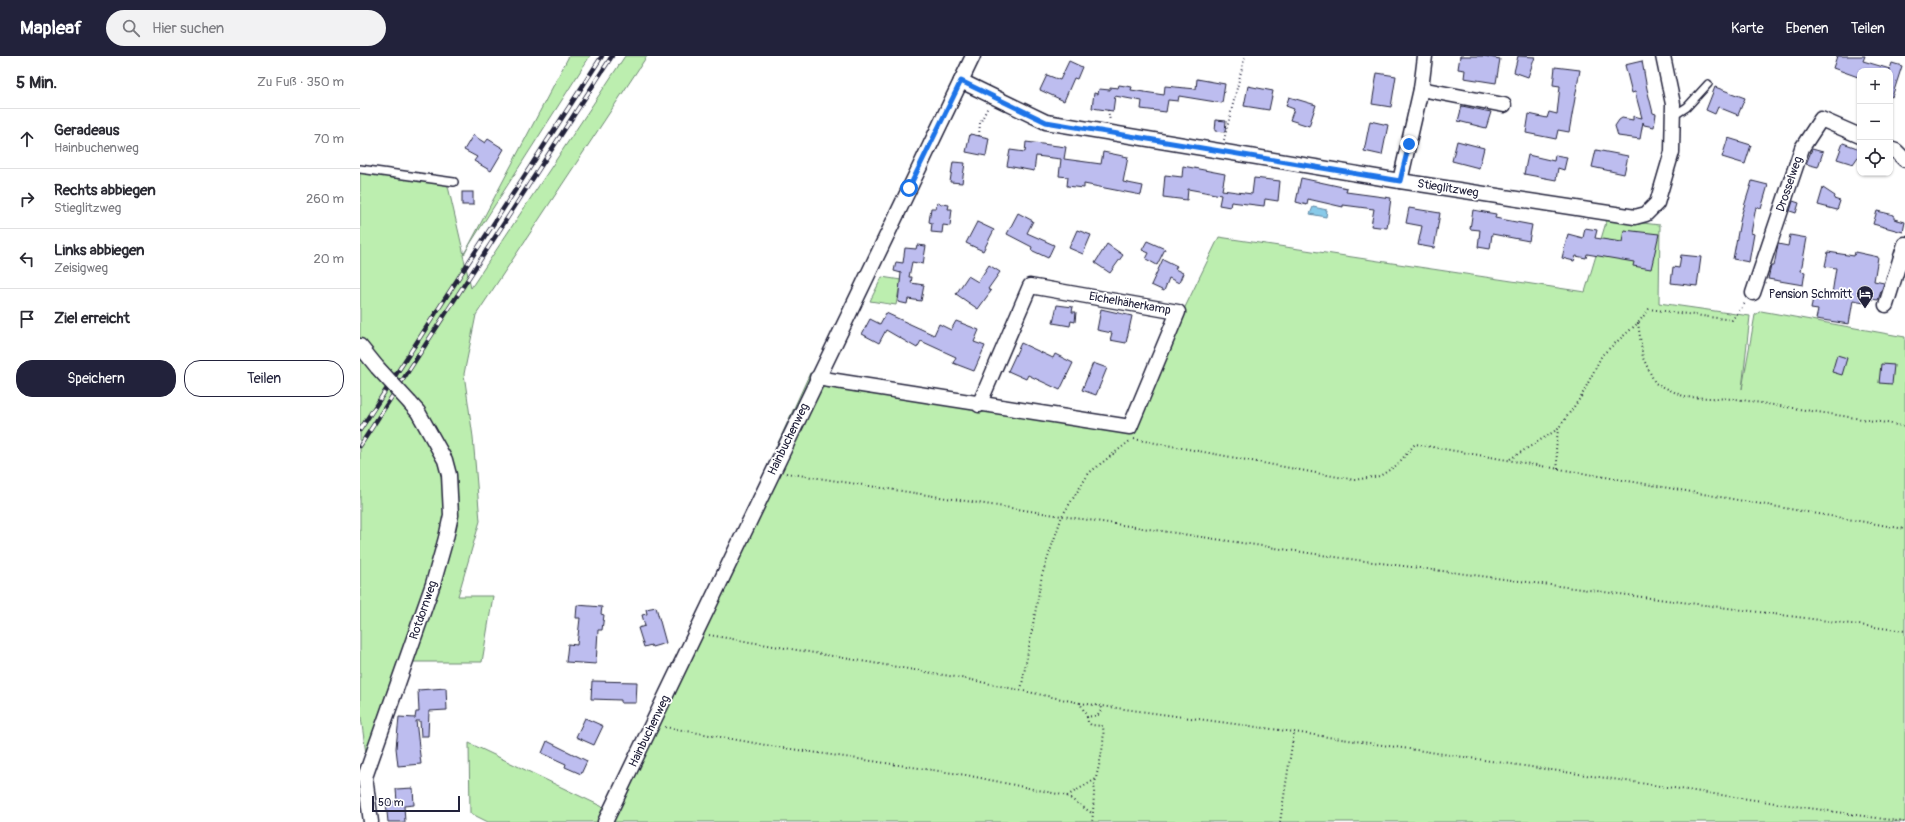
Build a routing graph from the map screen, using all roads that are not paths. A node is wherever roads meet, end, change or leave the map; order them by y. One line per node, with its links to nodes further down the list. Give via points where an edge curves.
1 (973, 56): 4 (street, Hainbuchenweg)
2 (1425, 56): 6 (street)
3 (1663, 56): 8 (street)
4 (961, 81): 13 (street, Stieglitzweg, via 1046,122); 19 (street, Hainbuchenweg)
5 (1708, 84): 8 (lane, via 1687,108)
6 (1421, 89): 7 (street); 13 (street)
7 (1504, 105)
8 (1673, 116): 13 (street, Stieglitzweg, via 1672,152 1657,203 1646,214 1635,217)
9 (1857, 135): 16 (street, Drosselweg, via 1821,119 1813,131 1802,148)
10 (1893, 150): 11 (street)
11 (1905, 160)
12 (360, 169): 14 (lane)
13 (1400, 181)
14 (454, 182)
15 (1905, 244): 17 (street)
16 (1753, 293)
17 (1886, 305)
18 (360, 346): 21 (street, Rotdornweg, bridge, via 418,412 445,460 449,475 451,515 433,584 365,777)
19 (817, 378): 20 (street, Eichelhäherkamp); 22 (street, Hainbuchenweg)
20 (979, 405): 20 (street, Eichelhäherkamp, via 1130,428 1178,312 1030,286)
21 (371, 822)
22 (605, 822)

